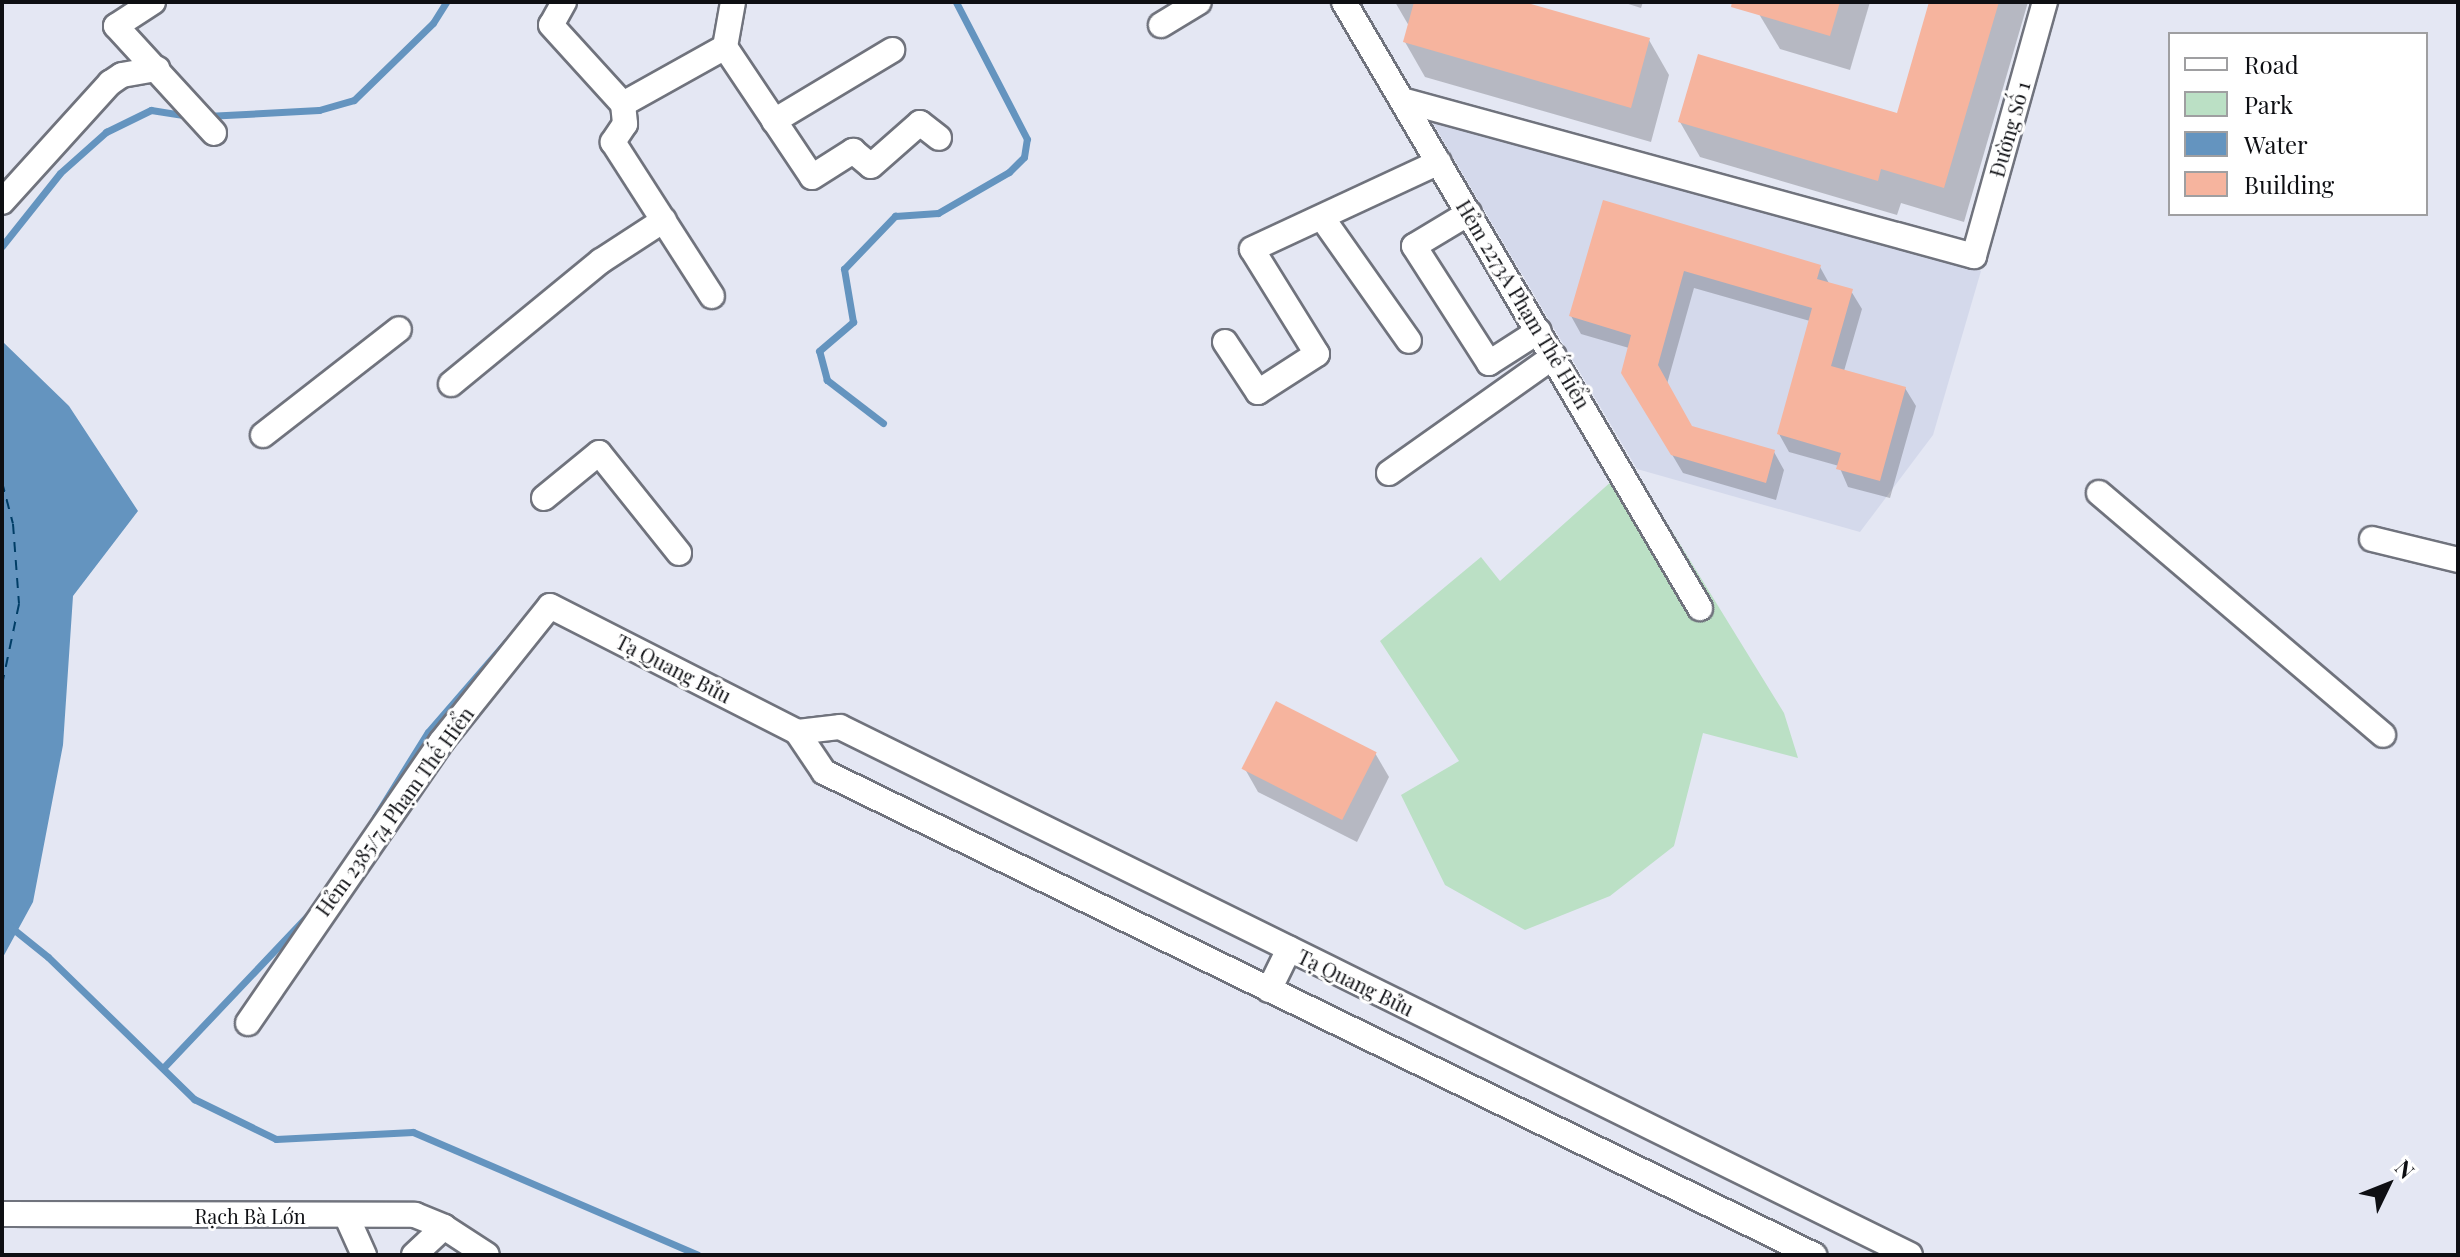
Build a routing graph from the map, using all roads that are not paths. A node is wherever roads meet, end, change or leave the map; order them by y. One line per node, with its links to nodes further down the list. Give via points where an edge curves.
1 (153, 2): 10 (street, via 116,26)
2 (564, 2): 12 (street, via 551,25)
3 (733, 2): 8 (street)
4 (1199, 2): 7 (street)
5 (1344, 2): 11 (street, Hẻm 2273A Phạm Thế Hiển)
6 (2045, 2): 11 (street, Đường Số 1, via 1974,256)
7 (1161, 25)
8 (725, 47): 12 (street); 13 (street)
9 (892, 50): 13 (street)
10 (157, 69): 14 (street); 17 (street, via 122,75 110,83)
11 (1402, 100): 16 (street, Hẻm 2273A Phạm Thế Hiển)
12 (623, 104): 20 (street, via 625,124 613,142)
13 (774, 121): 15 (street, via 812,177 853,151 871,166 920,123)
14 (214, 133)
15 (939, 138)
16 (1439, 162): 18 (street, Hẻm 2273A Phạm Thế Hiển); 19 (street)
17 (2, 202)
18 (1469, 213): 23 (street, Hẻm 2273A Phạm Thế Hiển); 23 (street, via 1414,246 1489,363)
19 (1323, 219): 24 (street); 25 (street, via 1252,249 1317,354 1258,392)
20 (664, 220): 21 (street); 27 (street, via 601,261)
21 (712, 296)
22 (399, 329): 28 (street)
23 (1539, 331): 26 (street, Hẻm 2273A Phạm Thế Hiển)
24 (1409, 341)
25 (1225, 342)
26 (1554, 356): 29 (street); 36 (street, Hẻm 2273A Phạm Thế Hiển)
27 (451, 384)
28 (263, 435)
29 (1389, 473)
30 (2099, 493): 38 (street)
31 (544, 498): 33 (street, via 599,453)
32 (2372, 539): 34 (street)
33 (679, 553)
34 (2458, 560)
35 (550, 606): 37 (street, Tạ Quang Bửu); 41 (street, Hẻm 2385/74 Phạm Thế Hiển, via 441,742 337,886)
36 (1700, 608)
37 (797, 732): 39 (street, Tạ Quang Bửu, via 840,727); 40 (street, Tạ Quang Bửu, via 824,772)
38 (2383, 735)
39 (1289, 949): 40 (street); 49 (street, Tạ Quang Bửu)
40 (1269, 990): 48 (street, Tạ Quang Bửu)
41 (248, 1023)
42 (2, 1214): 43 (street, Rạch Bà Lớn)
43 (346, 1215): 44 (street, Rạch Bà Lớn, via 415,1215); 45 (street)
44 (444, 1227): 46 (street); 47 (street, Rạch Bà Lớn)
45 (364, 1255)
46 (414, 1255)
47 (487, 1255)
48 (1814, 1255)
49 (1910, 1255)

